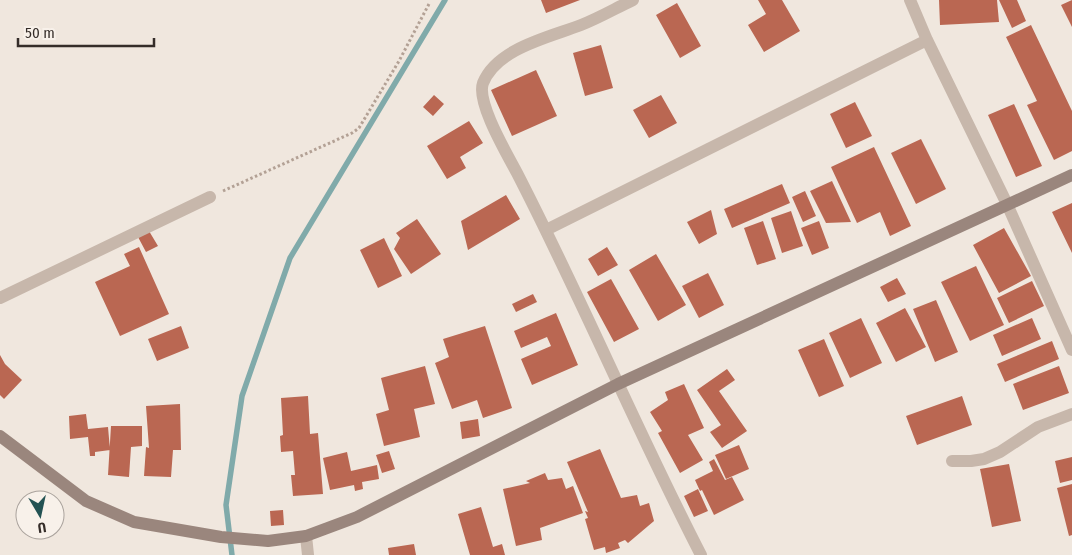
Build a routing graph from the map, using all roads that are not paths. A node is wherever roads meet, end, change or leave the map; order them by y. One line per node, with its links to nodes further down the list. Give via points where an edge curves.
1 (632, 0): 7 (street, via 584,24 512,52 494,65 482,84 484,107)
2 (910, 0): 3 (street)
3 (927, 40): 6 (street); 7 (street)
4 (1072, 175): 6 (street)
5 (210, 197): 8 (street)
6 (1007, 204): 9 (street); 10 (street)
7 (546, 230): 10 (street)
8 (0, 298)
9 (1072, 350)
10 (618, 384): 14 (street, via 357,517); 16 (street)
11 (1072, 414): 13 (street, via 1038,427 984,459)
12 (0, 436): 14 (street, via 86,500 134,522 268,542)
13 (952, 461)
14 (306, 536): 15 (street)
15 (308, 555)
16 (701, 555)

